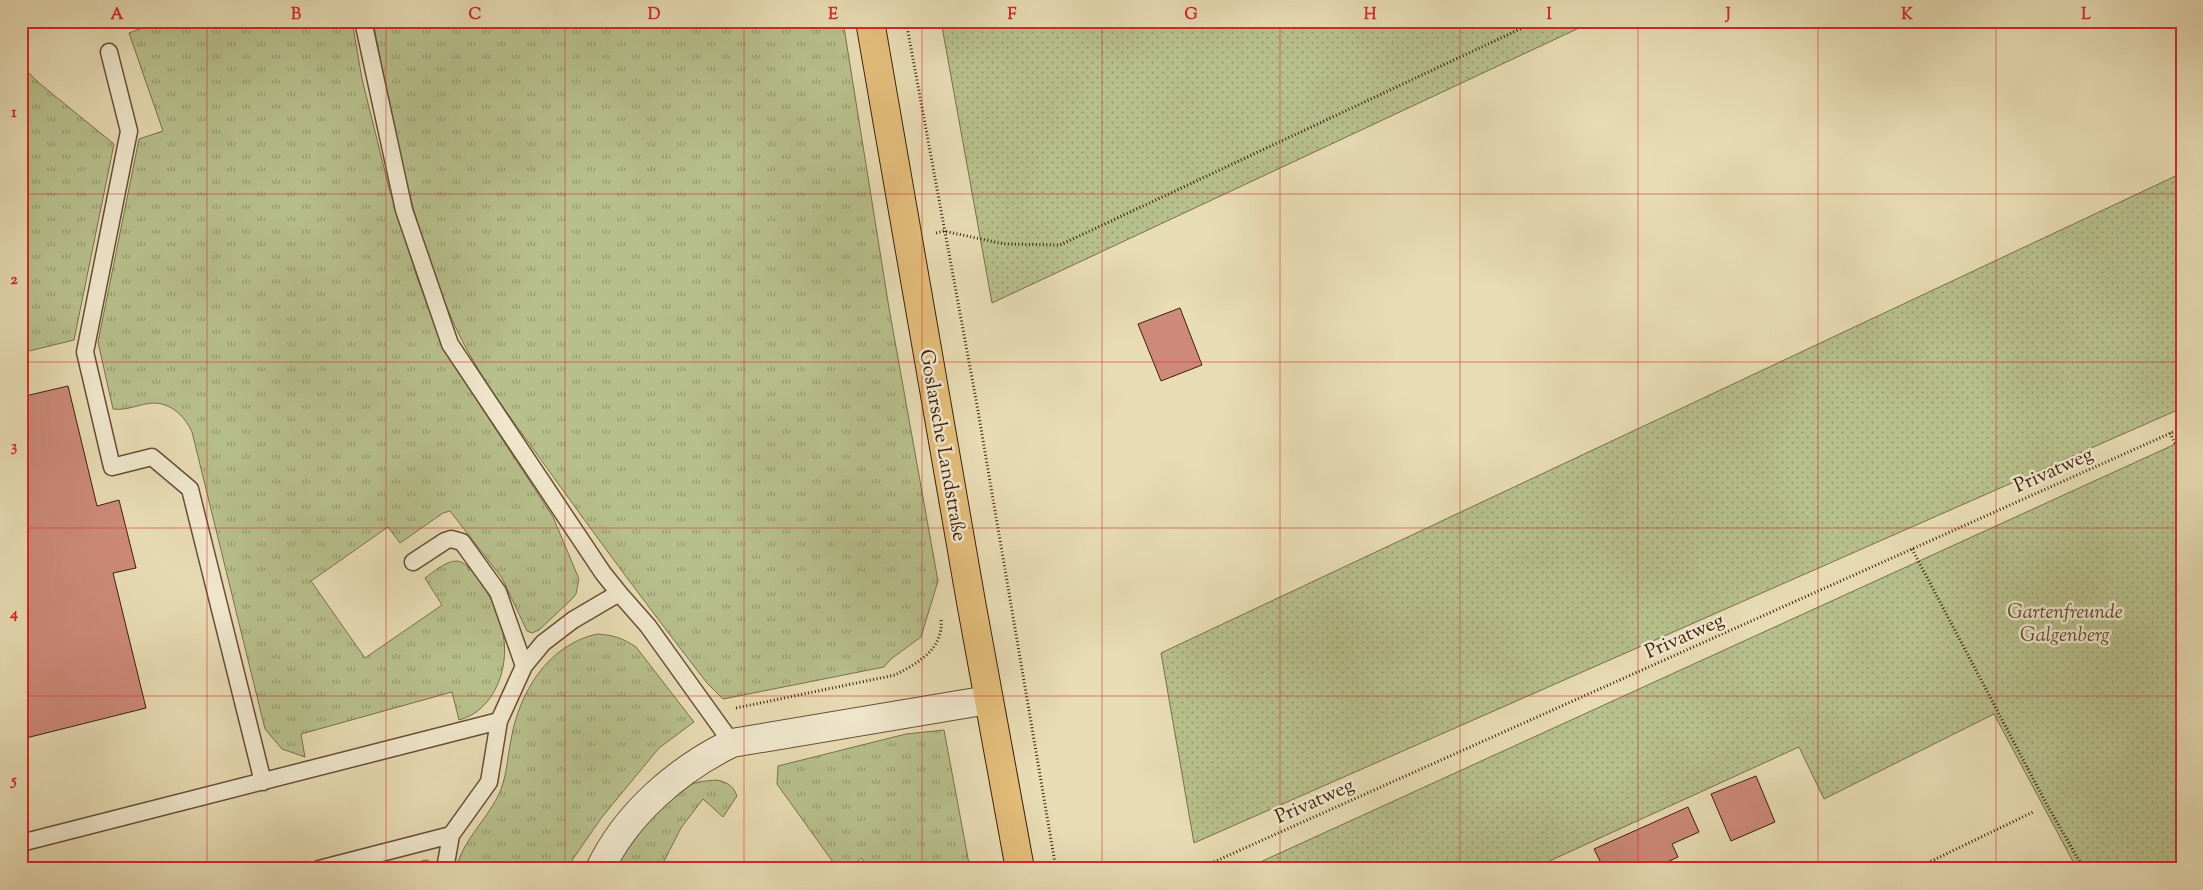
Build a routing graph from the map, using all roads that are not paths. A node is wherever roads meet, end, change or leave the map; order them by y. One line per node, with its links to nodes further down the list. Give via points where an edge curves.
1 (363, 21): 5 (lane, via 404,210 450,344)
2 (870, 21): 7 (main road, Goslarsche Landstraße)
3 (109, 52): 10 (lane, via 129,132 85,352 112,467 152,456 190,489)
4 (413, 562): 6 (lane, via 445,541 462,542 498,592)
5 (619, 593): 6 (lane, via 573,620 543,643); 9 (lane, via 648,626)
6 (524, 666): 8 (lane)
7 (988, 700): 9 (street); 16 (main road, Goslarsche Landstraße)
8 (499, 721): 10 (lane); 11 (lane, via 488,782)
9 (732, 743): 15 (street, via 695,763 661,791 614,845)
10 (263, 782): 12 (lane)
11 (451, 835): 13 (lane); 14 (lane)
12 (21, 843)
13 (318, 869)
14 (445, 869)
15 (600, 869)
16 (1020, 869)

